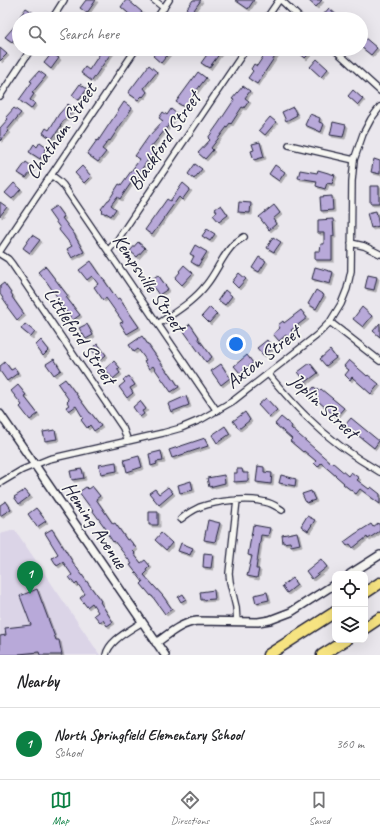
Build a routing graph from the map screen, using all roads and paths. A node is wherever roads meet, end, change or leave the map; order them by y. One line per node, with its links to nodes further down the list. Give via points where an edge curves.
1 (64, 0): 6 (street)
2 (154, 0): 5 (street)
3 (169, 0): 5 (street)
4 (280, 0): 8 (street); 9 (street)
5 (164, 8): 7 (street)
6 (56, 12)
7 (161, 12)
8 (271, 12)
9 (293, 12)
10 (26, 56): 15 (street)
11 (131, 56): 19 (street, Chatham Street)
12 (241, 56): 22 (street, Blackford Street)
13 (342, 56): 14 (street)
14 (380, 91)
15 (0, 96)
16 (380, 106): 18 (street, Axton Street, via 363,134)
17 (289, 145): 18 (street)
18 (354, 160): 21 (street, Axton Street)
19 (51, 175): 22 (street, Kempsville Street, via 60,181); 23 (street, Chatham Street)
20 (244, 237): 26 (street, via 231,247 197,295)
21 (351, 243): 24 (street); 25 (street, Axton Street, via 347,289)
22 (108, 251): 26 (street, Kempsville Street)
23 (0, 252): 31 (street, Littleford Street, via 21,277 123,428)
24 (380, 254)
25 (330, 322): 27 (street); 28 (street, Axton Street)
26 (158, 324): 29 (street, Kempsville Street)
27 (380, 362)
28 (268, 374): 29 (street, Axton Street); 33 (street, Joplin Street, via 321,430 347,451)
29 (217, 411): 31 (street, Axton Street, via 181,428)
30 (0, 414): 32 (street, Heming Avenue)
31 (128, 441): 32 (street, Axton Street, via 54,457)
32 (35, 465): 34 (street, Axton Street); 45 (street, Heming Avenue)
33 (380, 472)
34 (0, 483)
35 (237, 500): 36 (street, via 259,500); 37 (street, via 200,507); 46 (street, via 229,573 236,607)
36 (282, 510)
37 (181, 519)
38 (380, 555): 39 (street)
39 (355, 571)
40 (380, 583): 42 (highway)
41 (332, 586): 46 (street, via 277,618 258,622)
42 (368, 591)
43 (332, 614): 52 (highway)
44 (380, 618): 47 (highway)
45 (142, 622): 48 (street, Heming Avenue); 50 (street, via 117,639)
46 (236, 622): 48 (street, via 190,622)
47 (368, 626)
48 (156, 643): 51 (street, Heming Avenue)
49 (341, 643): 53 (highway)
50 (106, 655)
51 (165, 655)
52 (268, 655)
53 (322, 655)

